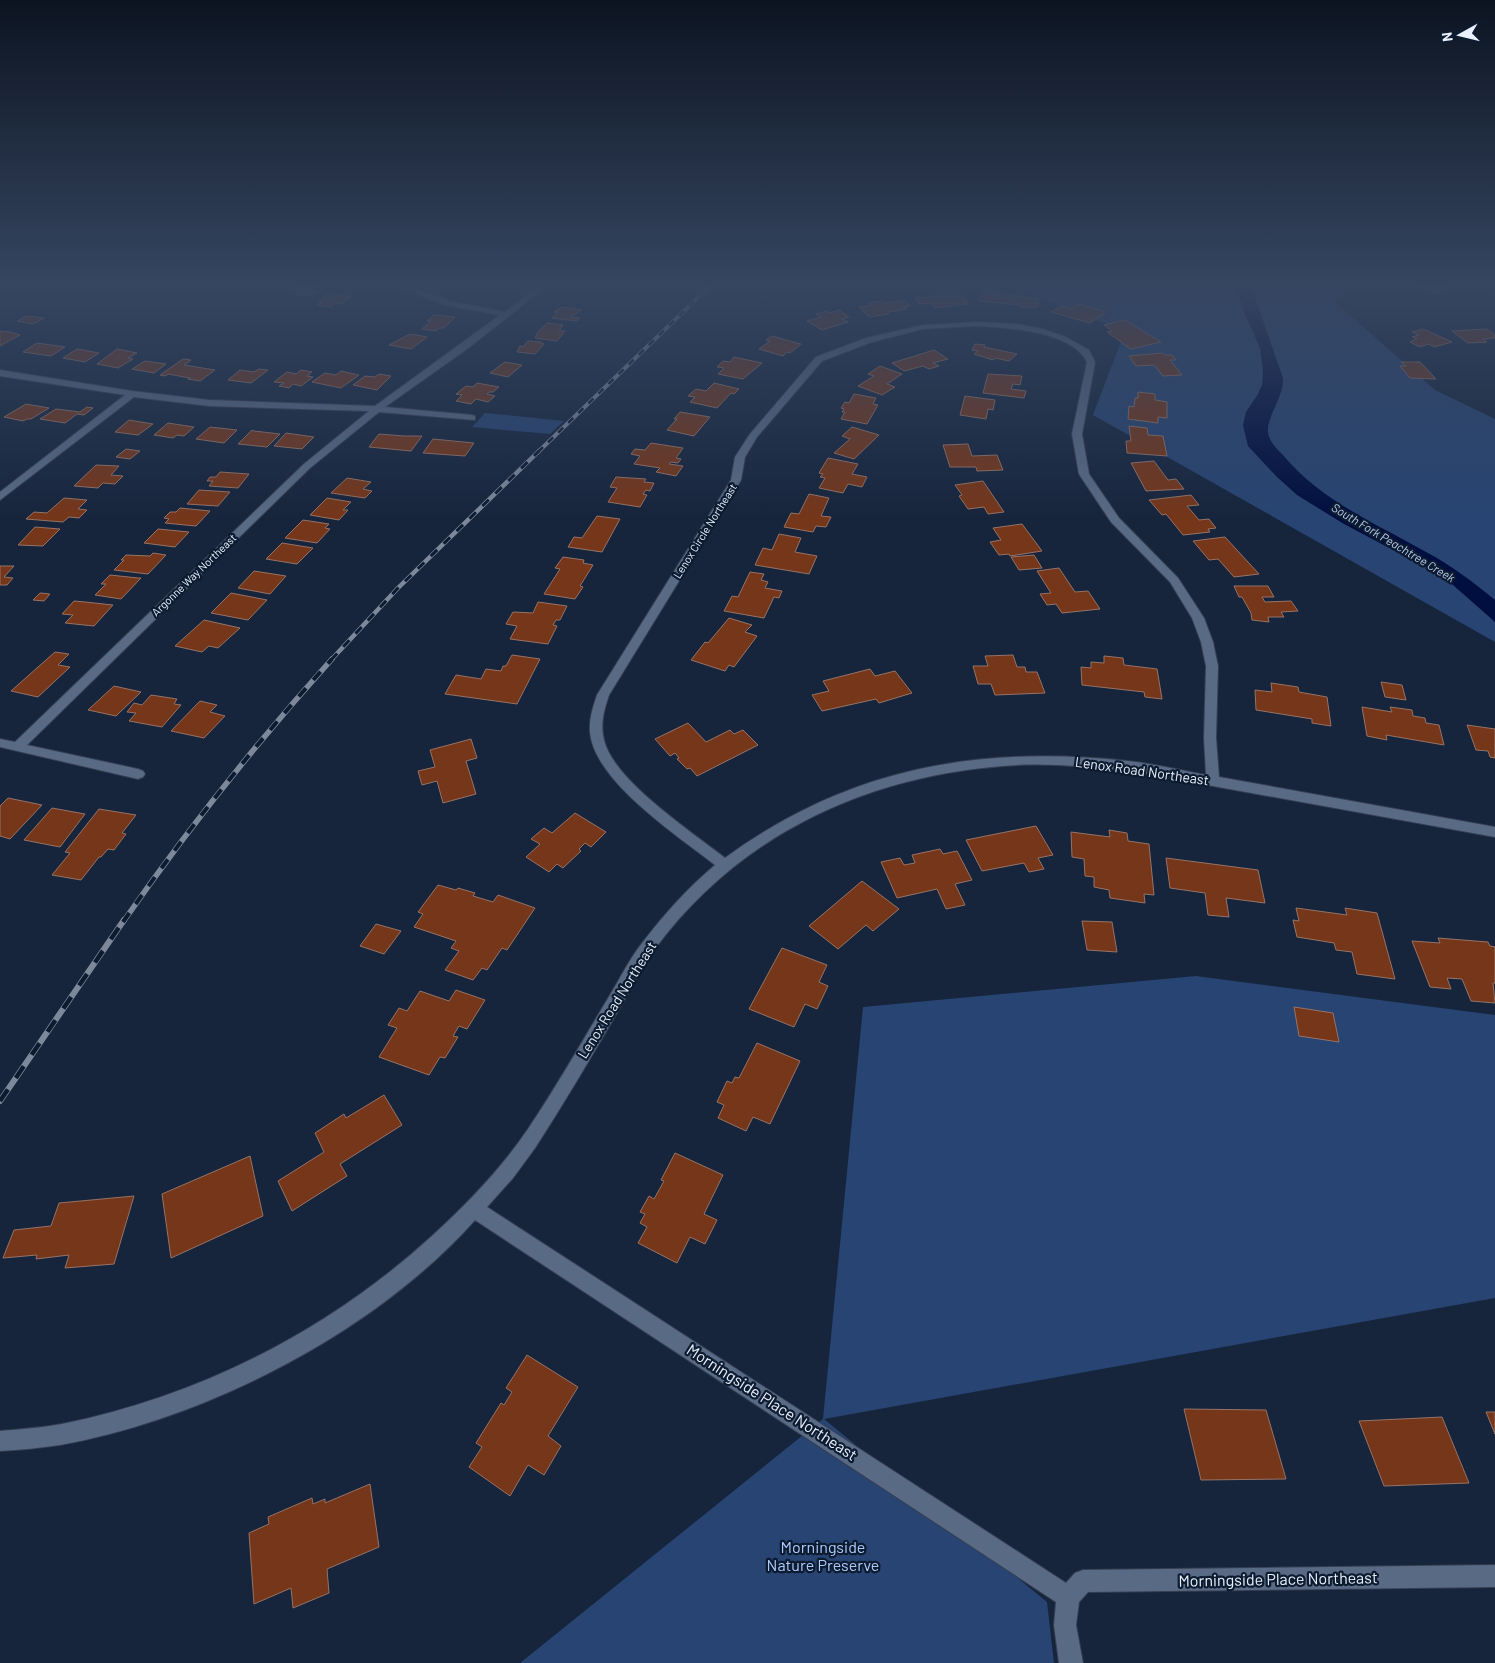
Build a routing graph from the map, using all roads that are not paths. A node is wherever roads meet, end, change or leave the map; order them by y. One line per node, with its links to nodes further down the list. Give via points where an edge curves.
1 (441, 364): 6 (street, Argonne Way Northeast)
2 (815, 364): 14 (street, Lenox Circle Northeast, via 753,436 740,457 736,480 603,695 596,723 600,749 615,775)
3 (1091, 364): 12 (street, Lenox Circle Northeast, via 1078,434 1084,474 1115,520 1174,580 1198,618 1212,666 1210,738)
4 (0, 373): 5 (street)
5 (132, 394): 6 (street, via 209,403); 8 (street)
6 (377, 410): 7 (street); 10 (street, Argonne Way Northeast, via 307,466)
7 (472, 418)
8 (0, 497)
9 (0, 743): 10 (street)
10 (17, 747): 11 (street)
11 (138, 774)
12 (1213, 781): 13 (street, Lenox Road Northeast); 14 (street, Lenox Road Northeast, via 1130,766 1069,760 1002,761 945,767 890,780 830,802 773,831)
13 (1495, 832)
14 (725, 866): 15 (street, Lenox Road Northeast, via 683,904 648,946 540,1126 510,1169)
15 (475, 1209): 16 (street, Lenox Road Northeast, via 399,1280 319,1336 230,1383 135,1418 59,1435); 18 (street, Morningside Place Northeast)
16 (0, 1441)
17 (1495, 1576): 18 (street, Morningside Place Northeast, via 1083,1581)
18 (1068, 1597): 19 (street, via 1065,1625)
19 (1071, 1663)

